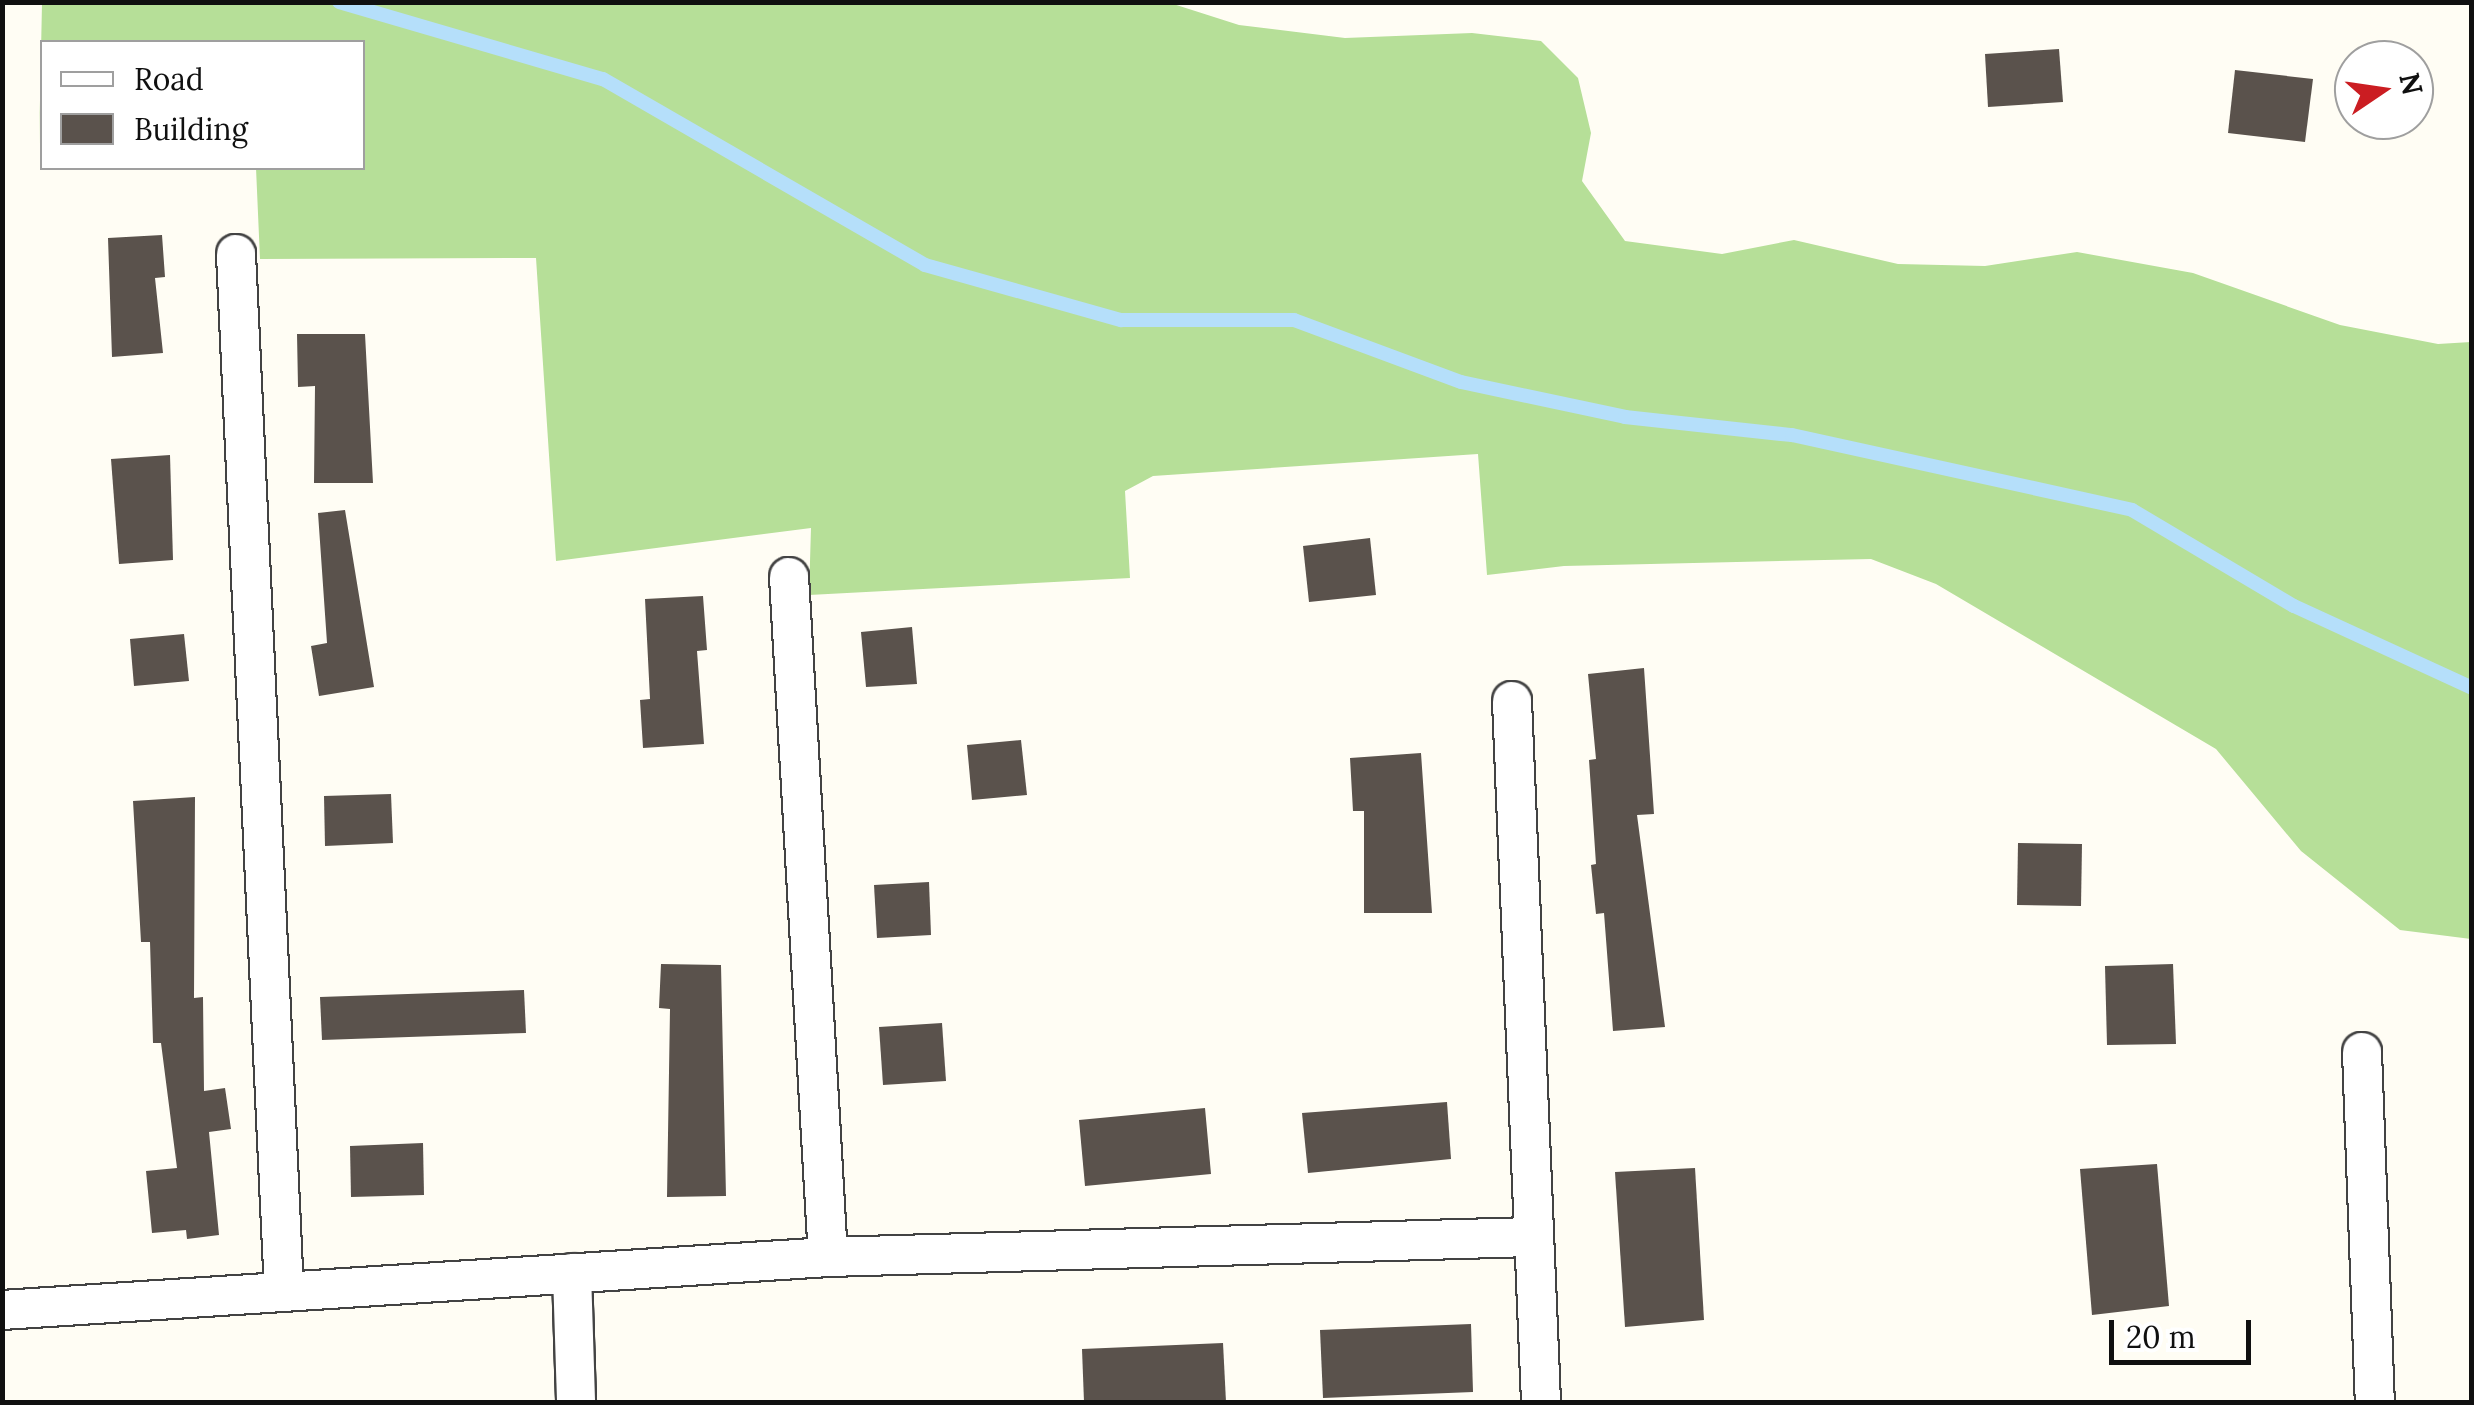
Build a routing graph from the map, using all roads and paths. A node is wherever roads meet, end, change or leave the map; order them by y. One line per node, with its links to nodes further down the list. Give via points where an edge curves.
1 (236, 254): 8 (street)
2 (790, 577): 6 (street)
3 (1512, 701): 5 (street)
4 (2362, 1052): 12 (street)
5 (1532, 1236): 6 (street); 11 (street)
6 (828, 1257): 7 (street)
7 (572, 1273): 8 (street); 10 (street)
8 (284, 1291): 9 (street)
9 (2, 1310)
10 (576, 1402)
11 (1540, 1402)
12 (2375, 1402)

